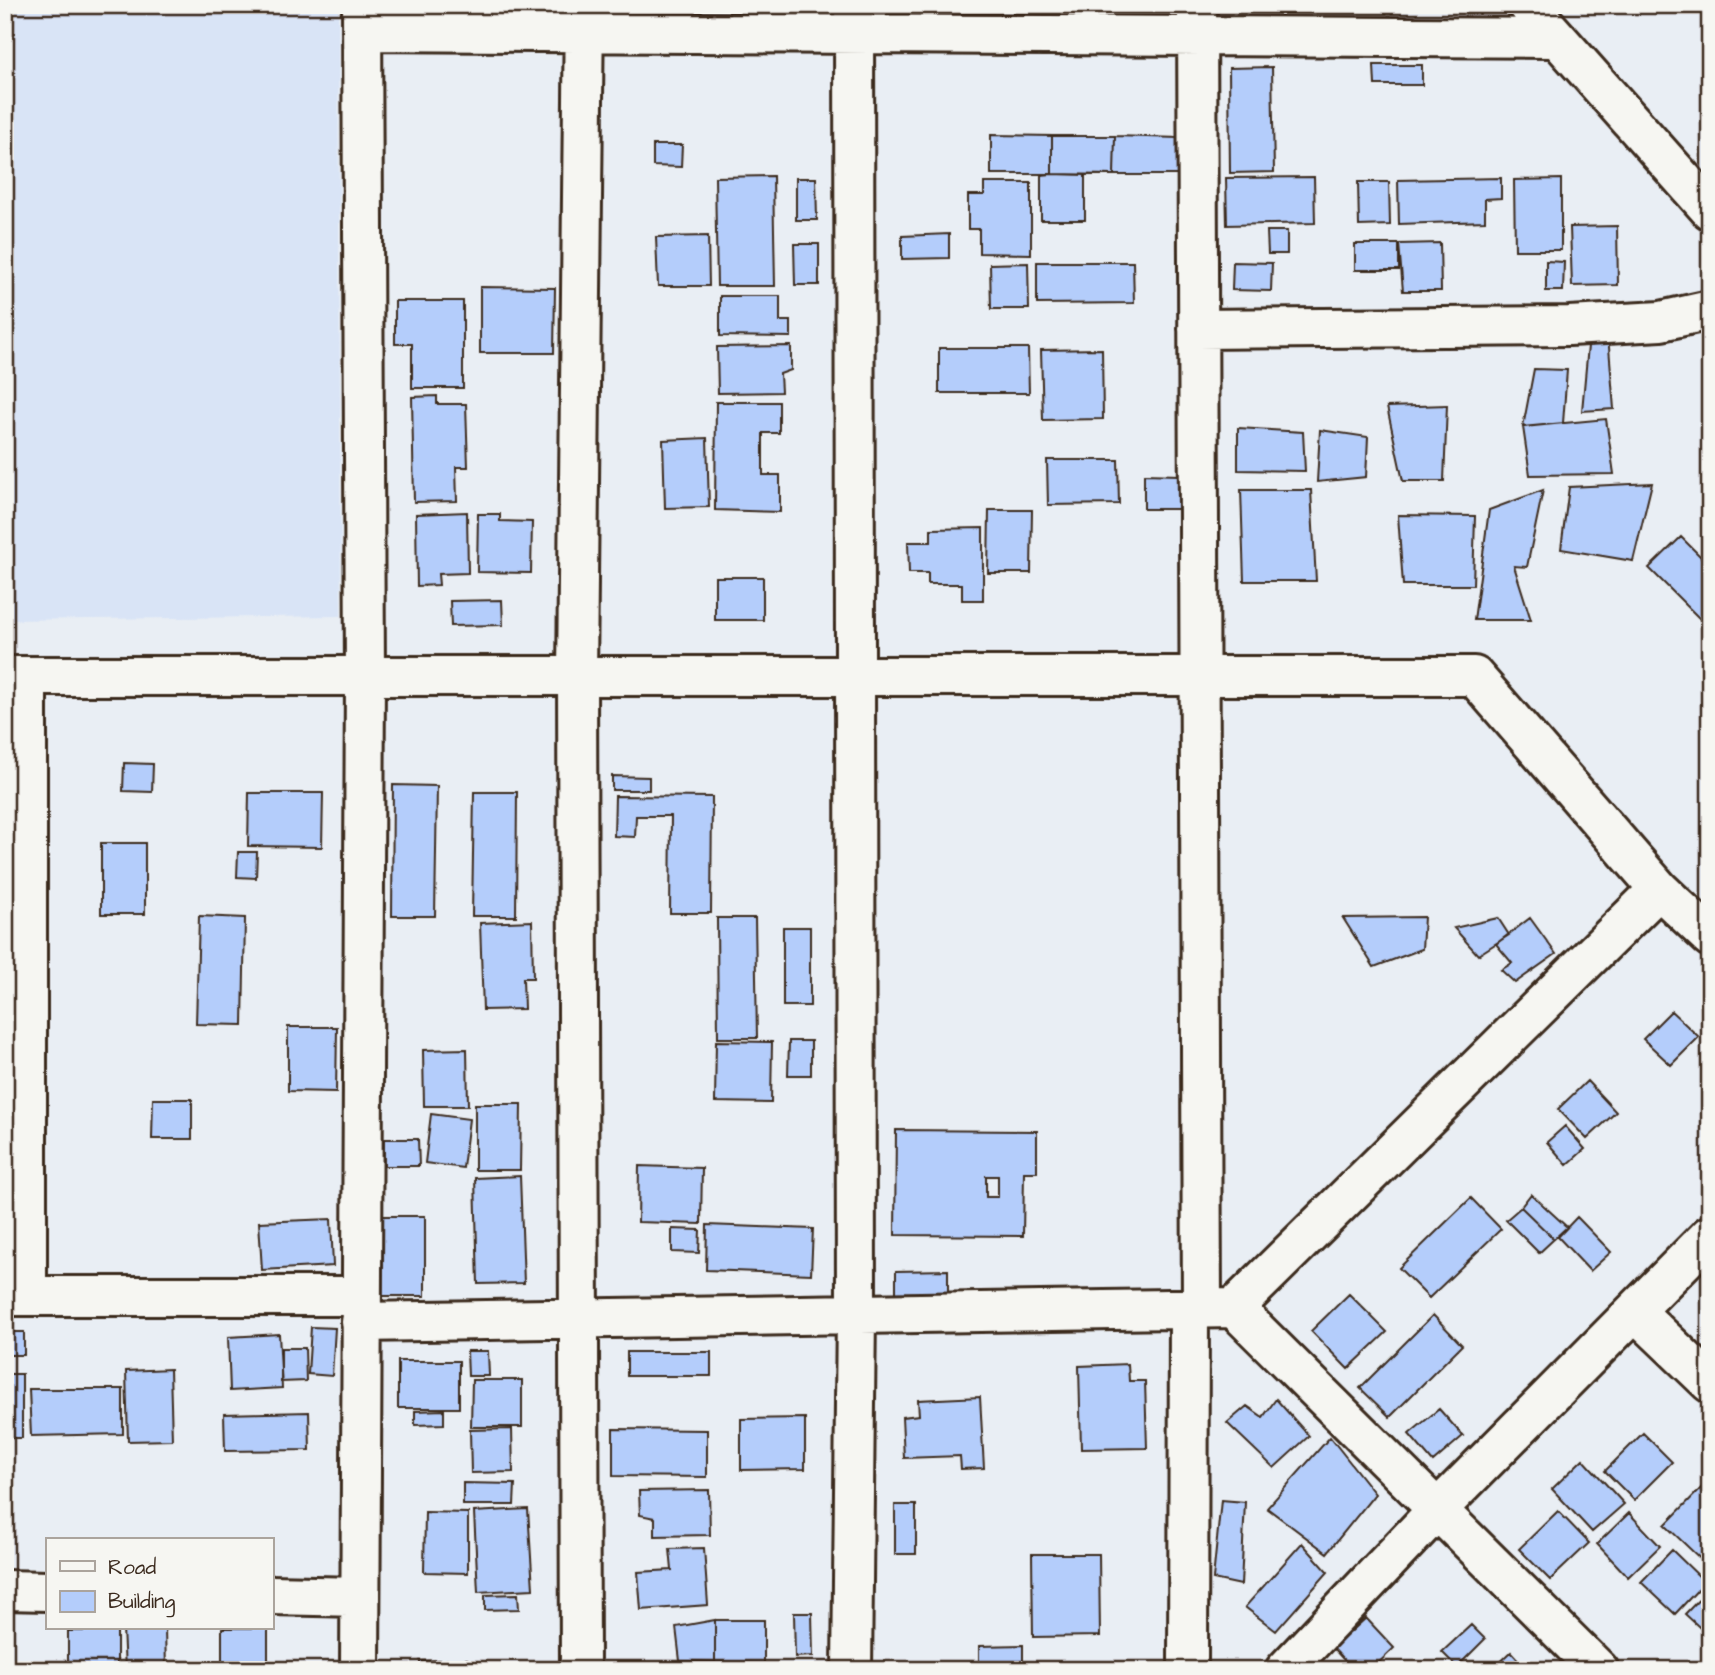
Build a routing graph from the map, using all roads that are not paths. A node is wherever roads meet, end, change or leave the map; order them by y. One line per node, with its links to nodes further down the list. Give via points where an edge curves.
1 (1528, 5): 6 (street)
2 (362, 18): 3 (street); 11 (street)
3 (584, 19): 4 (street); 12 (street)
4 (854, 20): 5 (street); 13 (street)
5 (1197, 20): 6 (street); 9 (street)
6 (1556, 37): 7 (street)
7 (1710, 210)
8 (1710, 310): 9 (street, via 1661,321 1569,326)
9 (1198, 329): 14 (street)
10 (16, 676): 11 (street); 18 (street)
11 (365, 676): 12 (street); 20 (street)
12 (578, 676): 13 (street); 23 (street)
13 (856, 676): 14 (street); 22 (street)
14 (1200, 676): 15 (street, via 1474,676); 19 (street)
15 (1659, 889): 16 (street); 19 (street)
16 (1710, 937)
17 (1710, 1235): 21 (street)
18 (16, 1296): 20 (street)
19 (1208, 1308): 22 (street); 25 (street); 33 (street)
20 (361, 1309): 23 (street); 29 (street)
21 (1636, 1312): 24 (street); 25 (street)
22 (856, 1314): 23 (street); 32 (street)
23 (578, 1319): 31 (street)
24 (1710, 1383)
25 (1437, 1510): 34 (street); 35 (street)
26 (5, 1590): 27 (street)
27 (46, 1591)
28 (273, 1595): 29 (street)
29 (359, 1597): 30 (street)
30 (360, 1670)
31 (580, 1670)
32 (852, 1670)
33 (1188, 1670)
34 (1285, 1670)
35 (1599, 1670)

